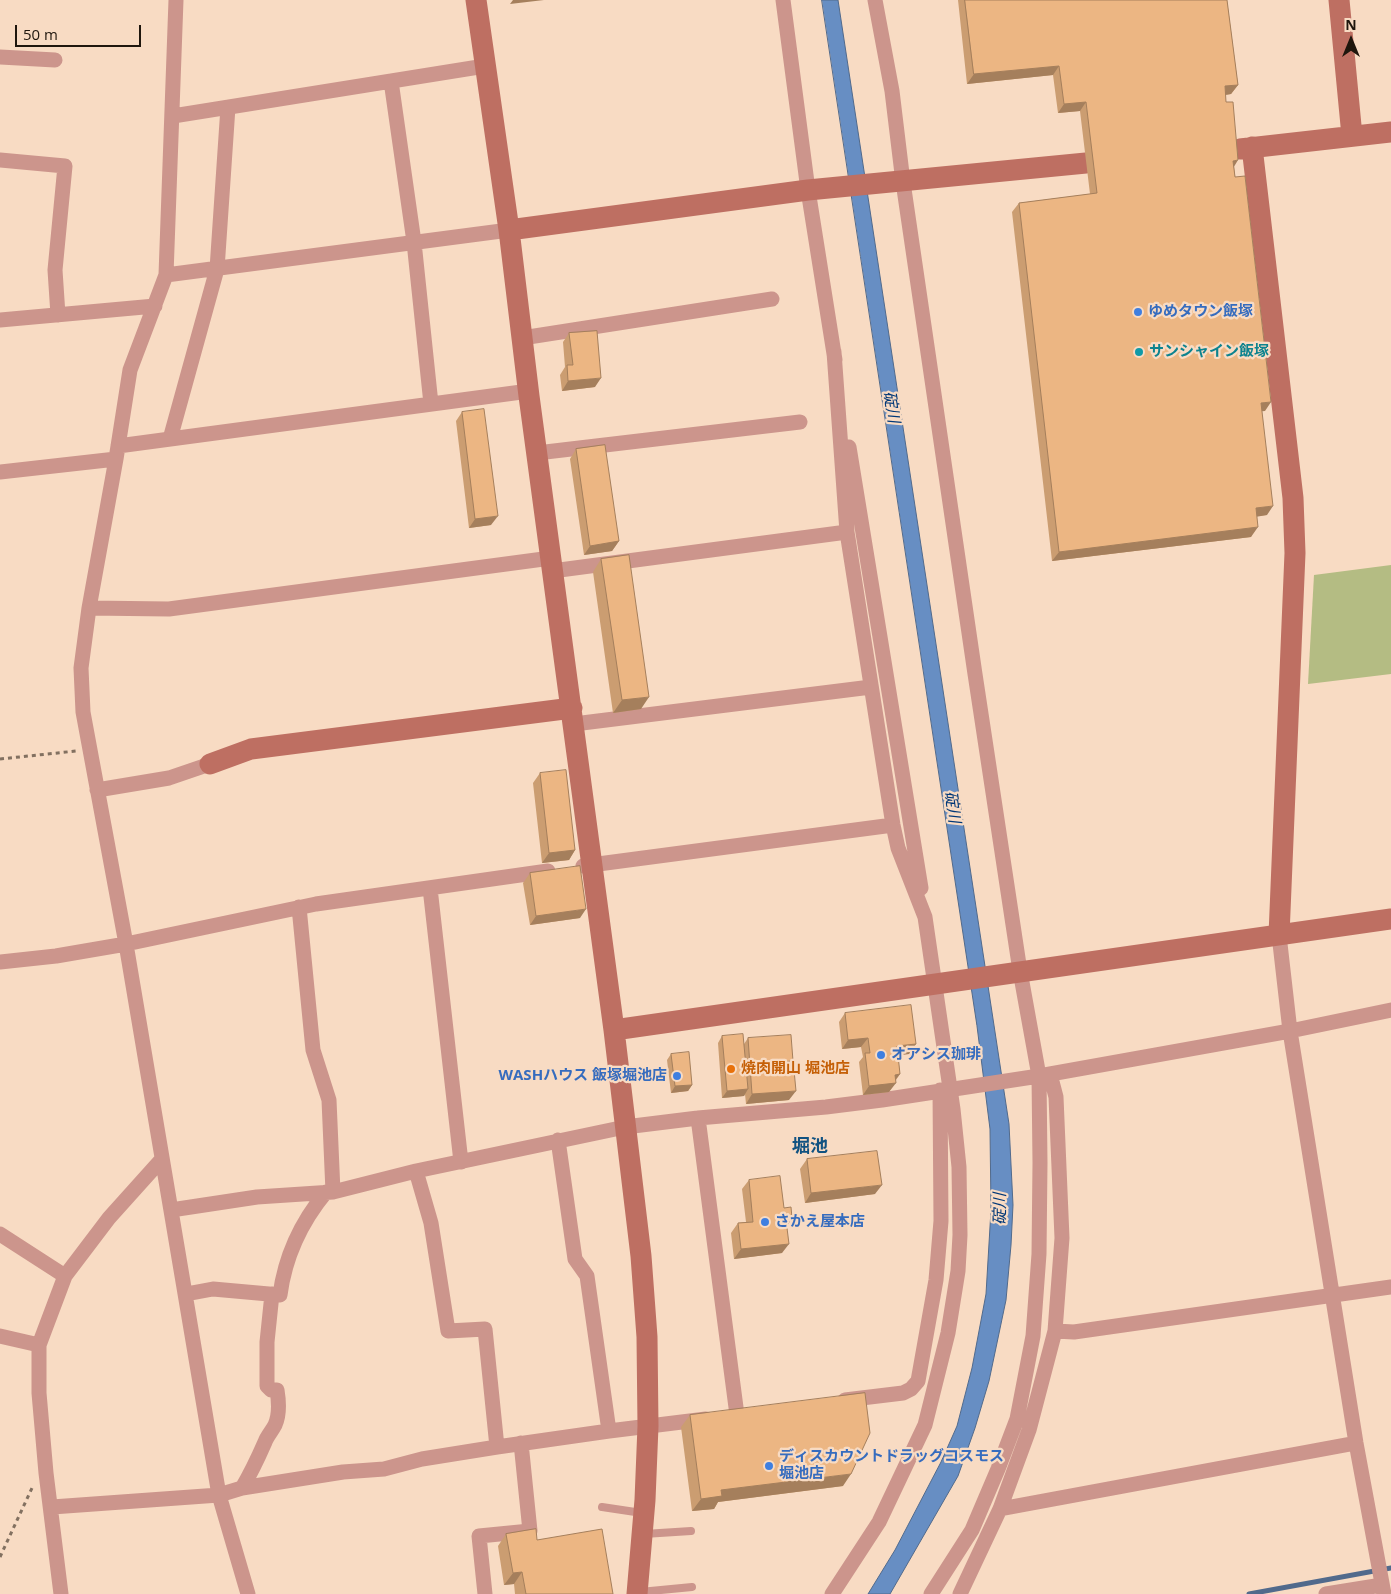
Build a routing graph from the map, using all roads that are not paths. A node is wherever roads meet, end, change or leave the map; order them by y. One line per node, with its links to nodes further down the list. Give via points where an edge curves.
1 (176, 0): 11 (street)
2 (476, 0): 8 (street)
3 (783, 0): 19 (street)
4 (875, 0): 18 (street, via 892,91)
5 (1339, 0): 13 (street)
6 (0, 57): 7 (street)
7 (55, 60)
8 (485, 66): 9 (street); 20 (street)
9 (391, 81): 10 (street); 21 (street)
10 (228, 107): 11 (street); 22 (street)
11 (173, 116): 23 (street)
12 (1391, 132): 13 (street)
13 (1352, 136): 14 (street)
14 (1252, 148): 15 (street); 50 (street, via 1294,498 1295,553)
15 (1230, 149)
16 (0, 160): 26 (street, via 65,166 55,270)
17 (1086, 163): 18 (street)
18 (900, 182): 19 (street); 53 (street)
19 (810, 190): 20 (street); 29 (street)
20 (509, 230): 21 (street); 28 (street)
21 (414, 242): 22 (street); 31 (street)
22 (217, 269): 23 (street); 33 (street)
23 (166, 275): 25 (street)
24 (772, 299): 28 (street)
25 (155, 306): 26 (street); 34 (street, via 130,370)
26 (58, 315): 27 (street)
27 (0, 320)
28 (522, 338): 30 (street)
29 (834, 352): 37 (street); 48 (street)
30 (529, 391): 31 (street); 35 (street)
31 (431, 404): 33 (street)
32 (800, 422): 35 (street)
33 (170, 439): 34 (street)
34 (117, 452): 36 (street); 39 (street)
35 (537, 453): 38 (street)
36 (0, 472)
37 (846, 532): 38 (street); 40 (street)
38 (552, 564): 39 (street, via 169,609); 41 (street)
39 (88, 608): 43 (street, via 81,668 83,712)
40 (871, 686): 41 (street); 44 (street)
41 (573, 716): 42 (street, via 251,749); 45 (street)
42 (210, 764): 43 (street, via 169,778)
43 (97, 790): 51 (street)
44 (892, 825): 45 (street); 48 (street)
45 (576, 867): 46 (street); 56 (street)
46 (430, 888): 47 (street); 64 (street)
47 (299, 907): 51 (street); 66 (street, via 313,1050 330,1100)
48 (926, 917): 54 (street)
49 (1391, 919): 50 (street)
50 (1279, 935): 53 (street); 57 (street)
51 (126, 944): 52 (street); 63 (street)
52 (0, 962)
53 (1018, 971): 54 (street); 58 (street)
54 (937, 983): 56 (street); 59 (street)
55 (1391, 1010): 57 (street)
56 (614, 1030): 61 (street)
57 (1290, 1031): 58 (street); 73 (street)
58 (1040, 1076): 59 (street); 74 (street, via 1056,1097 1062,1238); 97 (street, via 1039,1254 1034,1336 1017,1419 972,1530)
59 (948, 1090): 60 (street, via 826,1108); 77 (street, via 936,1280 918,1382 903,1393); 96 (street, via 959,1167 960,1234 948,1333 926,1425 879,1522)
60 (698, 1118): 61 (street); 78 (street, via 732,1415)
61 (625, 1127): 62 (street); 78 (street, via 641,1256 647,1337)
62 (558, 1140): 64 (street); 79 (street, via 575,1259 587,1276)
63 (162, 1159): 67 (street); 69 (street, via 109,1218)
64 (460, 1162): 65 (street)
65 (416, 1171): 66 (street); 82 (street, via 431,1223 448,1331 485,1329)
66 (329, 1192): 67 (street, via 256,1197); 72 (street, via 313,1208 289,1257 280,1295)
67 (170, 1210): 71 (street)
68 (0, 1234): 69 (street)
69 (65, 1276): 76 (street)
70 (1391, 1287): 73 (street)
71 (186, 1294): 72 (street, via 213,1289); 84 (street)
72 (272, 1294): 83 (street, via 267,1386 277,1390 278,1413)
73 (1333, 1296): 74 (street, via 1074,1332); 80 (street)
74 (1055, 1331): 87 (street, via 1029,1430)
75 (0, 1336): 76 (street)
76 (39, 1345): 85 (street, via 46,1473)
77 (834, 1402)
78 (648, 1426): 79 (street); 88 (street)
79 (609, 1431): 81 (street)
80 (1356, 1443): 87 (street); 90 (street)
81 (521, 1444): 82 (street); 95 (street, via 530,1531 480,1536)
82 (497, 1447): 83 (street, via 422,1459 384,1469)
83 (242, 1488): 84 (street)
84 (219, 1495): 85 (street); 94 (street)
85 (52, 1507): 93 (street)
86 (602, 1507): 88 (lane)
87 (1000, 1509): 98 (street)
88 (643, 1523): 89 (lane); 92 (street)
89 (691, 1531)
90 (1381, 1582): 99 (street)
91 (692, 1587): 92 (lane)
92 (637, 1593)
93 (61, 1594)
94 (248, 1594)
95 (485, 1594)
96 (832, 1594)
97 (931, 1594)
98 (960, 1594)
99 (1326, 1594)

